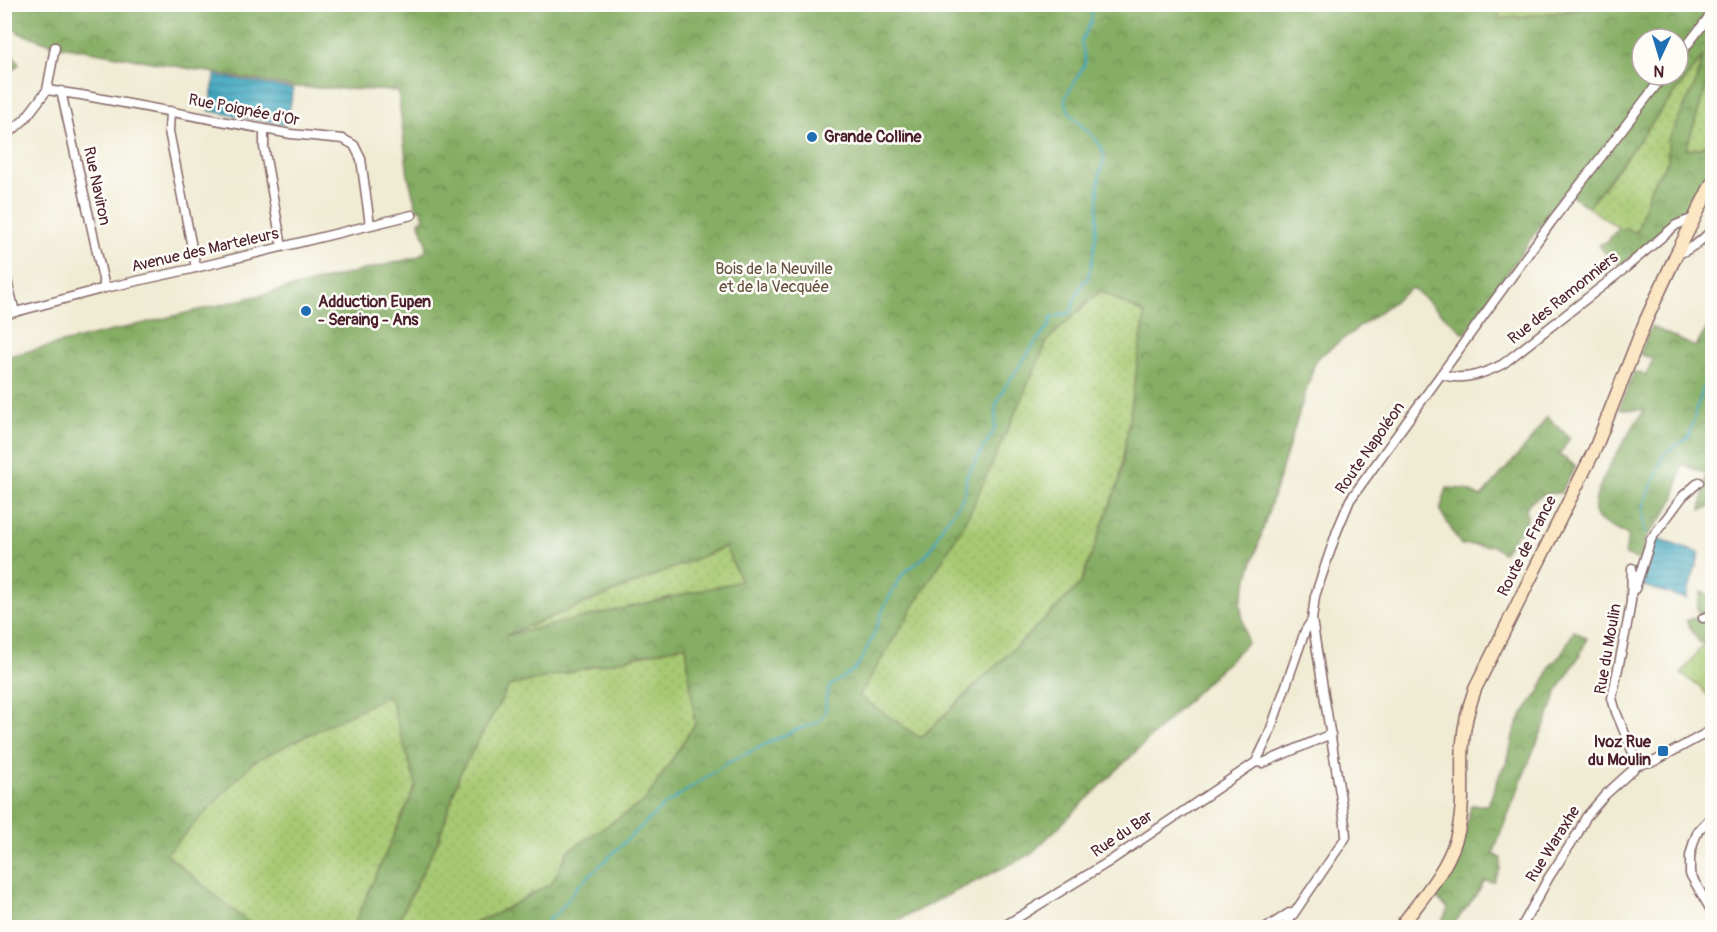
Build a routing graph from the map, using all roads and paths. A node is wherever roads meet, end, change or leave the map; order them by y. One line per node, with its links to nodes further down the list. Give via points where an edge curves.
1 (1713, 13): 2 (street)
2 (1690, 42)
3 (55, 47): 5 (street)
4 (1655, 87): 22 (street, Route Napoléon)
5 (46, 90): 6 (street, Rue Poignée d'Or); 9 (street, via 25,119)
6 (61, 91): 7 (street, Rue Poignée d'Or); 19 (street, Rue Naviron)
7 (170, 111): 8 (street, Rue Poignée d'Or); 18 (street, via 169,131)
8 (264, 129): 13 (street, Rue Poignée d'Or, via 343,138 354,145 361,159); 15 (street)
9 (4, 138)
10 (1713, 183): 12 (main road, Route de France)
11 (412, 215): 13 (street, Avenue des Marteleurs)
12 (1694, 218): 16 (main road, Route de France); 22 (street, Rue des Ramonniers, via 1676,225 1510,360 1469,376)
13 (370, 225): 15 (street, Avenue des Marteleurs)
14 (1713, 230): 16 (street, via 1697,245)
15 (282, 247): 18 (street, Avenue des Marteleurs)
16 (1676, 255): 37 (main road, Route de France, via 1595,449 1475,689 1464,735 1462,807 1456,838 1440,873)
17 (4, 268): 20 (street)
18 (196, 268): 19 (street, Avenue des Marteleurs)
19 (105, 288): 20 (street, Avenue des Marteleurs)
20 (15, 312): 21 (street, Avenue des Marteleurs)
21 (4, 315)
22 (1441, 374): 26 (street, Route Napoléon, via 1346,508 1315,596)
23 (1699, 482): 25 (street, via 1683,496 1651,539)
24 (1632, 568): 25 (street, Rue du Moulin)
25 (1631, 601): 30 (street, Rue du Moulin, via 1612,698)
26 (1312, 620): 28 (street, Route Napoléon); 29 (street)
27 (1713, 730): 30 (street, Rue Waraxhe, via 1655,761)
28 (1331, 734): 29 (street, Rue du Bar, via 1263,764); 33 (street, Route Napoléon, via 1346,837)
29 (1256, 762): 34 (street, Rue du Bar, via 1118,856)
30 (1638, 765): 38 (street, Rue Waraxhe, via 1586,817)
31 (1713, 816): 32 (street, via 1694,841 1690,874)
32 (1713, 912)
33 (1293, 914): 35 (street); 36 (street, Route Napoléon)
34 (1001, 927)
35 (1266, 927)
36 (1284, 927)
37 (1400, 927)
38 (1521, 927)

